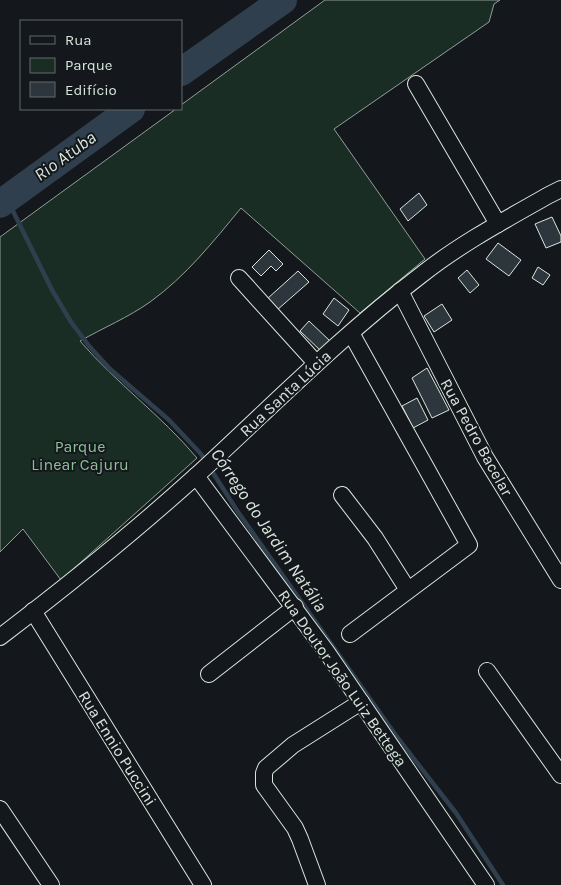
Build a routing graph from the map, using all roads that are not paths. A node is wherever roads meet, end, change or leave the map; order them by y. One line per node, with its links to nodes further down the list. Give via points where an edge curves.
1 (416, 84): 3 (street)
2 (561, 189): 3 (street, Rua Santa Lúcia)
3 (498, 224): 5 (street, Rua Santa Lúcia, via 444,257)
4 (238, 278): 7 (street)
5 (400, 291): 6 (street, Rua Santa Lúcia); 10 (street, Rua Pedro Bacelar, via 485,457)
6 (351, 333): 7 (street, Rua Santa Lúcia); 11 (street, via 469,545)
7 (316, 363): 8 (street, Rua Santa Lúcia)
8 (196, 476): 12 (street, Rua Doutor João Luiz Bettega); 13 (street, Rua Santa Lúcia)
9 (342, 495): 11 (street, via 375,538)
10 (561, 580)
11 (408, 590): 14 (street)
12 (295, 607): 17 (street); 18 (street, Rua Doutor João Luiz Bettega)
13 (33, 612): 15 (street, Rua Santa Lúcia); 22 (street, Rua Ennio Puccini)
14 (350, 634)
15 (0, 637)
16 (487, 671): 19 (street)
17 (209, 674)
18 (361, 702): 23 (street, via 293,745 266,768 264,774 264,785 295,828); 24 (street, Rua Doutor João Luiz Bettega)
19 (561, 775)
20 (0, 809): 21 (street)
21 (51, 885)
22 (203, 885)
23 (317, 885)
24 (486, 885)

